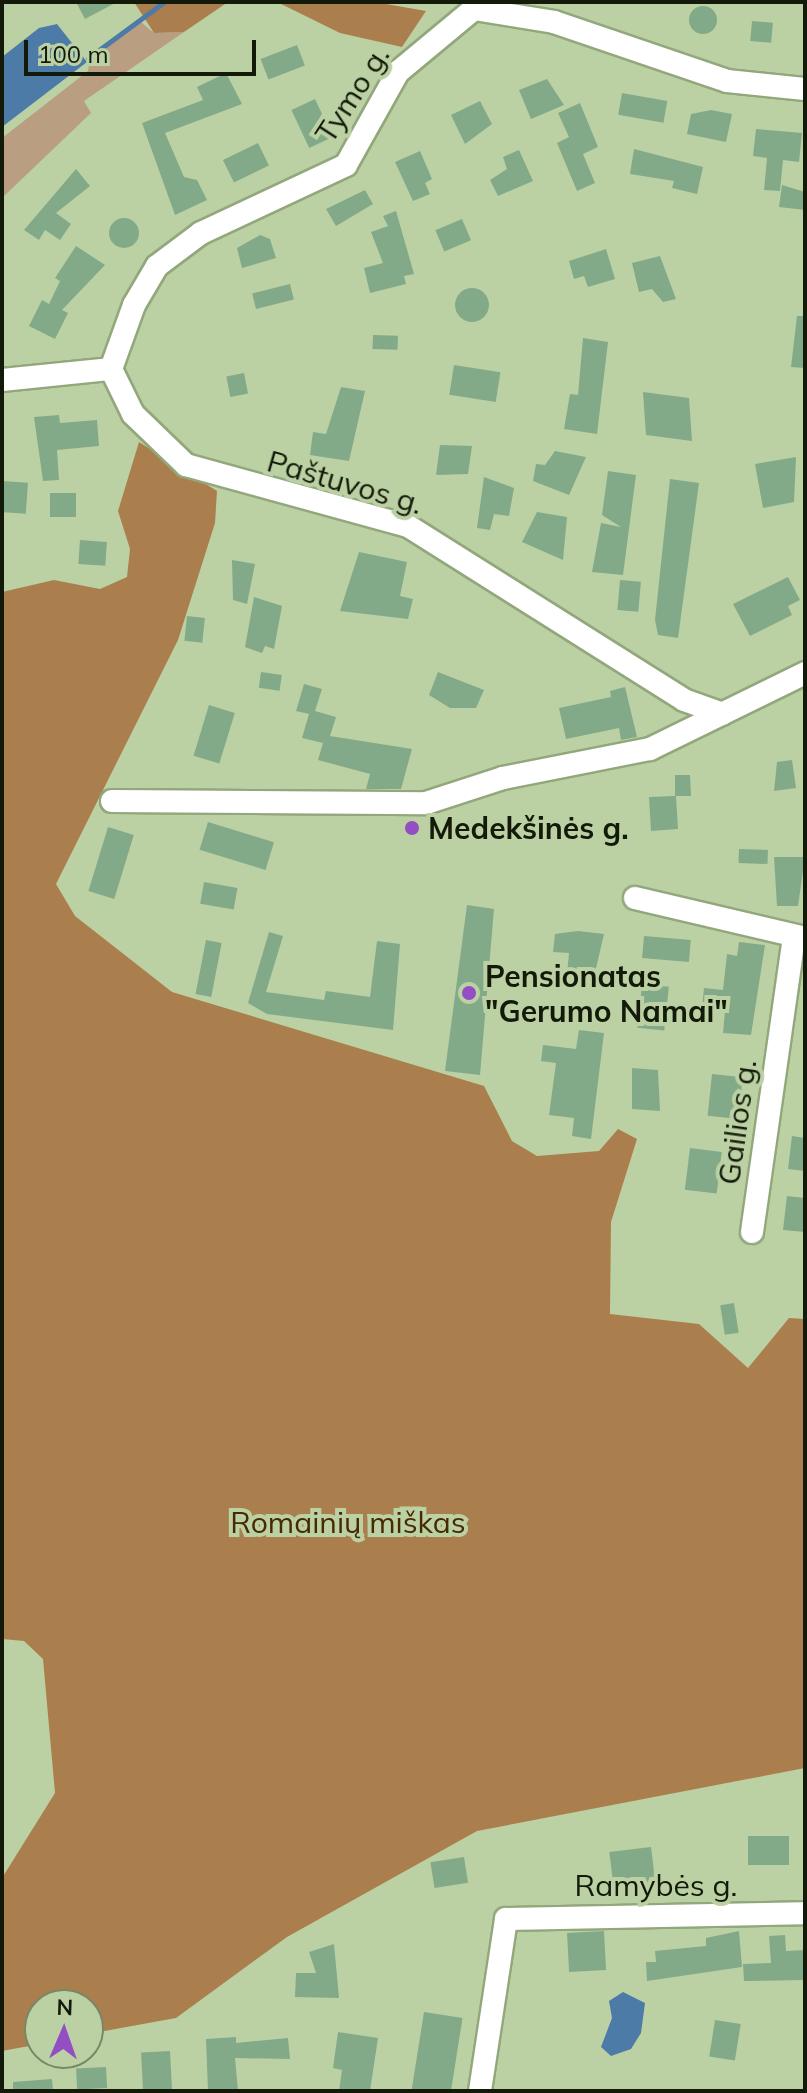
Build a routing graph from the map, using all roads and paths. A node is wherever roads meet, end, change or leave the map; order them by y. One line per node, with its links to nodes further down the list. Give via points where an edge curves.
1 (805, 89): 2 (street, Tymo g., via 727,81 554,22 474,9 398,72 346,165 201,233 157,266 134,305)
2 (111, 369): 3 (street); 5 (street, Paštuvos g., via 133,414 186,465 408,526 684,700)
3 (2, 380)
4 (805, 673): 5 (street)
5 (723, 714): 6 (street, via 650,749 503,778 426,803)
6 (112, 801)
7 (635, 898): 8 (street)
8 (799, 937): 9 (street, Gailios g.)
9 (752, 1232)
10 (805, 1913): 11 (street, Ramybės g., via 506,1919)
11 (480, 2091)

